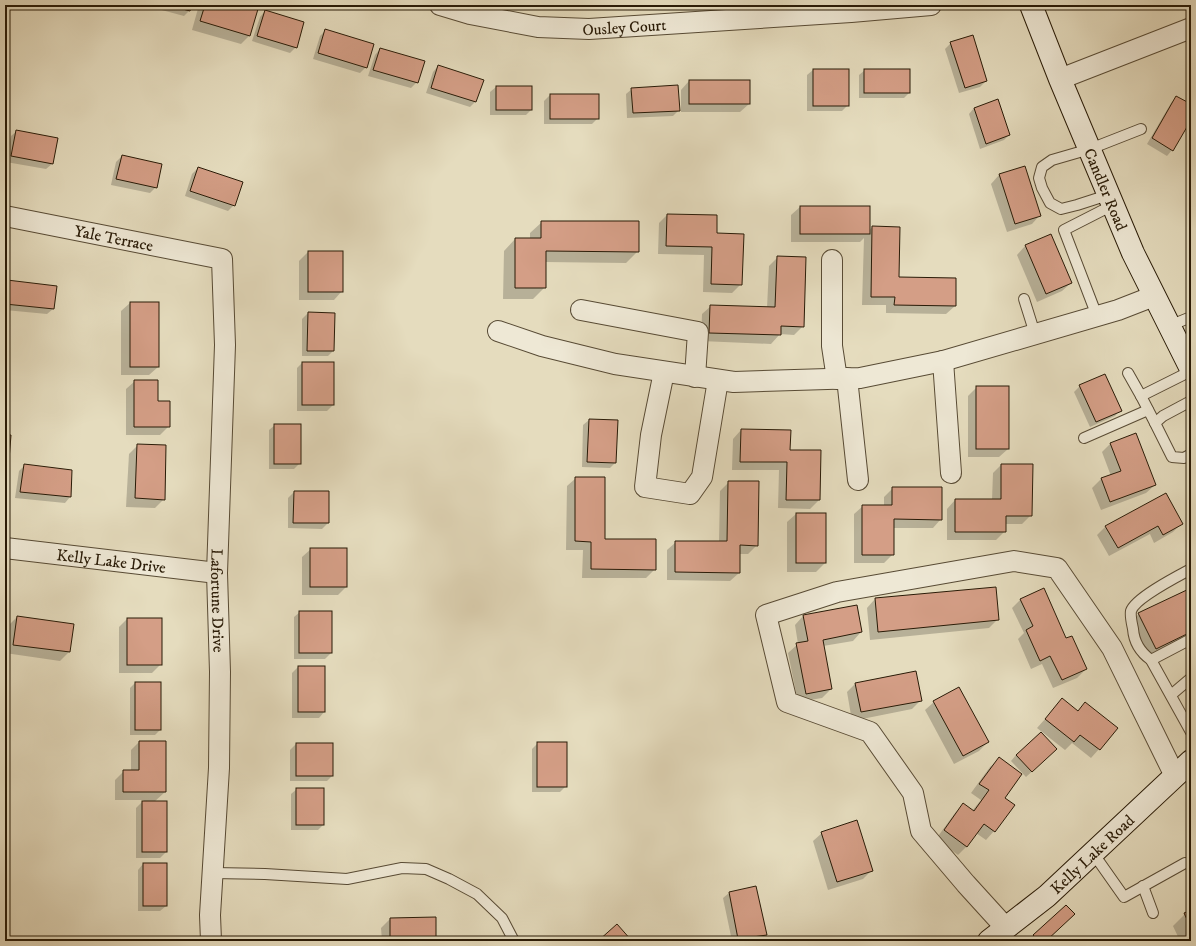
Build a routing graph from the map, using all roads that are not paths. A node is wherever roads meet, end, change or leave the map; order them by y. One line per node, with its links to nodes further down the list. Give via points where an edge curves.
1 (440, 5): 2 (street, Ousley Court, via 470,14 538,27 589,29)
2 (931, 5)
3 (1031, 5): 5 (main road, Candler Road)
4 (1191, 28): 5 (street)
5 (1060, 79): 7 (main road, Candler Road)
6 (1141, 129): 7 (lane)
7 (1090, 149): 8 (main road, Candler Road); 8 (lane, via 1052,160 1042,167 1039,178 1042,188 1050,203 1060,208)
8 (1111, 200): 12 (main road, Candler Road); 15 (lane, via 1064,230)
9 (5, 216): 10 (street, Yale Terrace)
10 (222, 259): 37 (street, Lafortune Drive, via 225,345)
11 (832, 260): 25 (street, via 832,346)
12 (1154, 296): 15 (street); 17 (main road, Candler Road)
13 (1024, 299): 19 (lane)
14 (581, 310): 24 (street, via 698,332)
15 (1097, 316): 19 (street)
16 (1191, 317): 17 (lane)
17 (1170, 326): 21 (main road, Candler Road)
18 (498, 331): 22 (street, via 542,346 615,364)
19 (1035, 334): 20 (street)
20 (943, 361): 25 (street, via 860,378); 33 (street)
21 (1191, 370): 27 (lane)
22 (664, 372): 24 (street); 26 (street, via 645,487 690,494 702,477)
23 (1128, 373): 27 (lane)
24 (696, 376): 26 (street)
25 (842, 379): 26 (street, via 734,382); 34 (street)
26 (718, 380)
27 (1141, 396): 29 (lane)
28 (1191, 401): 30 (lane)
29 (1148, 410): 30 (lane); 31 (lane)
30 (1155, 423): 32 (lane, via 1172,456 1184,458)
31 (1084, 438)
32 (1191, 454)
33 (951, 473)
34 (858, 480)
35 (5, 548): 37 (street, Kelly Lake Drive)
36 (1191, 569): 39 (lane, via 1150,593 1131,611 1134,636 1142,653)
37 (217, 573): 47 (street, Lafortune Drive, via 219,768)
38 (1191, 639): 39 (lane)
39 (1151, 660): 41 (lane)
40 (1191, 678): 41 (lane)
41 (1171, 695): 42 (lane)
42 (1191, 732)
43 (1191, 761): 44 (main road, Kelly Lake Road)
44 (1175, 776): 45 (main road, Kelly Lake Road); 50 (street, via 1112,648 1057,568 1014,561 837,592 766,615 787,702 870,732 913,793 921,831)
45 (1093, 853): 48 (lane, via 1124,897); 50 (main road, Kelly Lake Road, via 1047,896)
46 (1185, 863): 48 (lane)
47 (213, 872): 51 (street, Lafortune Drive); 52 (lane, via 347,879 402,868 426,869 477,894 502,918)
48 (1143, 886): 49 (lane)
49 (1153, 913)
50 (1006, 928): 53 (main road, Kelly Lake Road)
51 (211, 941)
52 (514, 941)
53 (989, 941)

